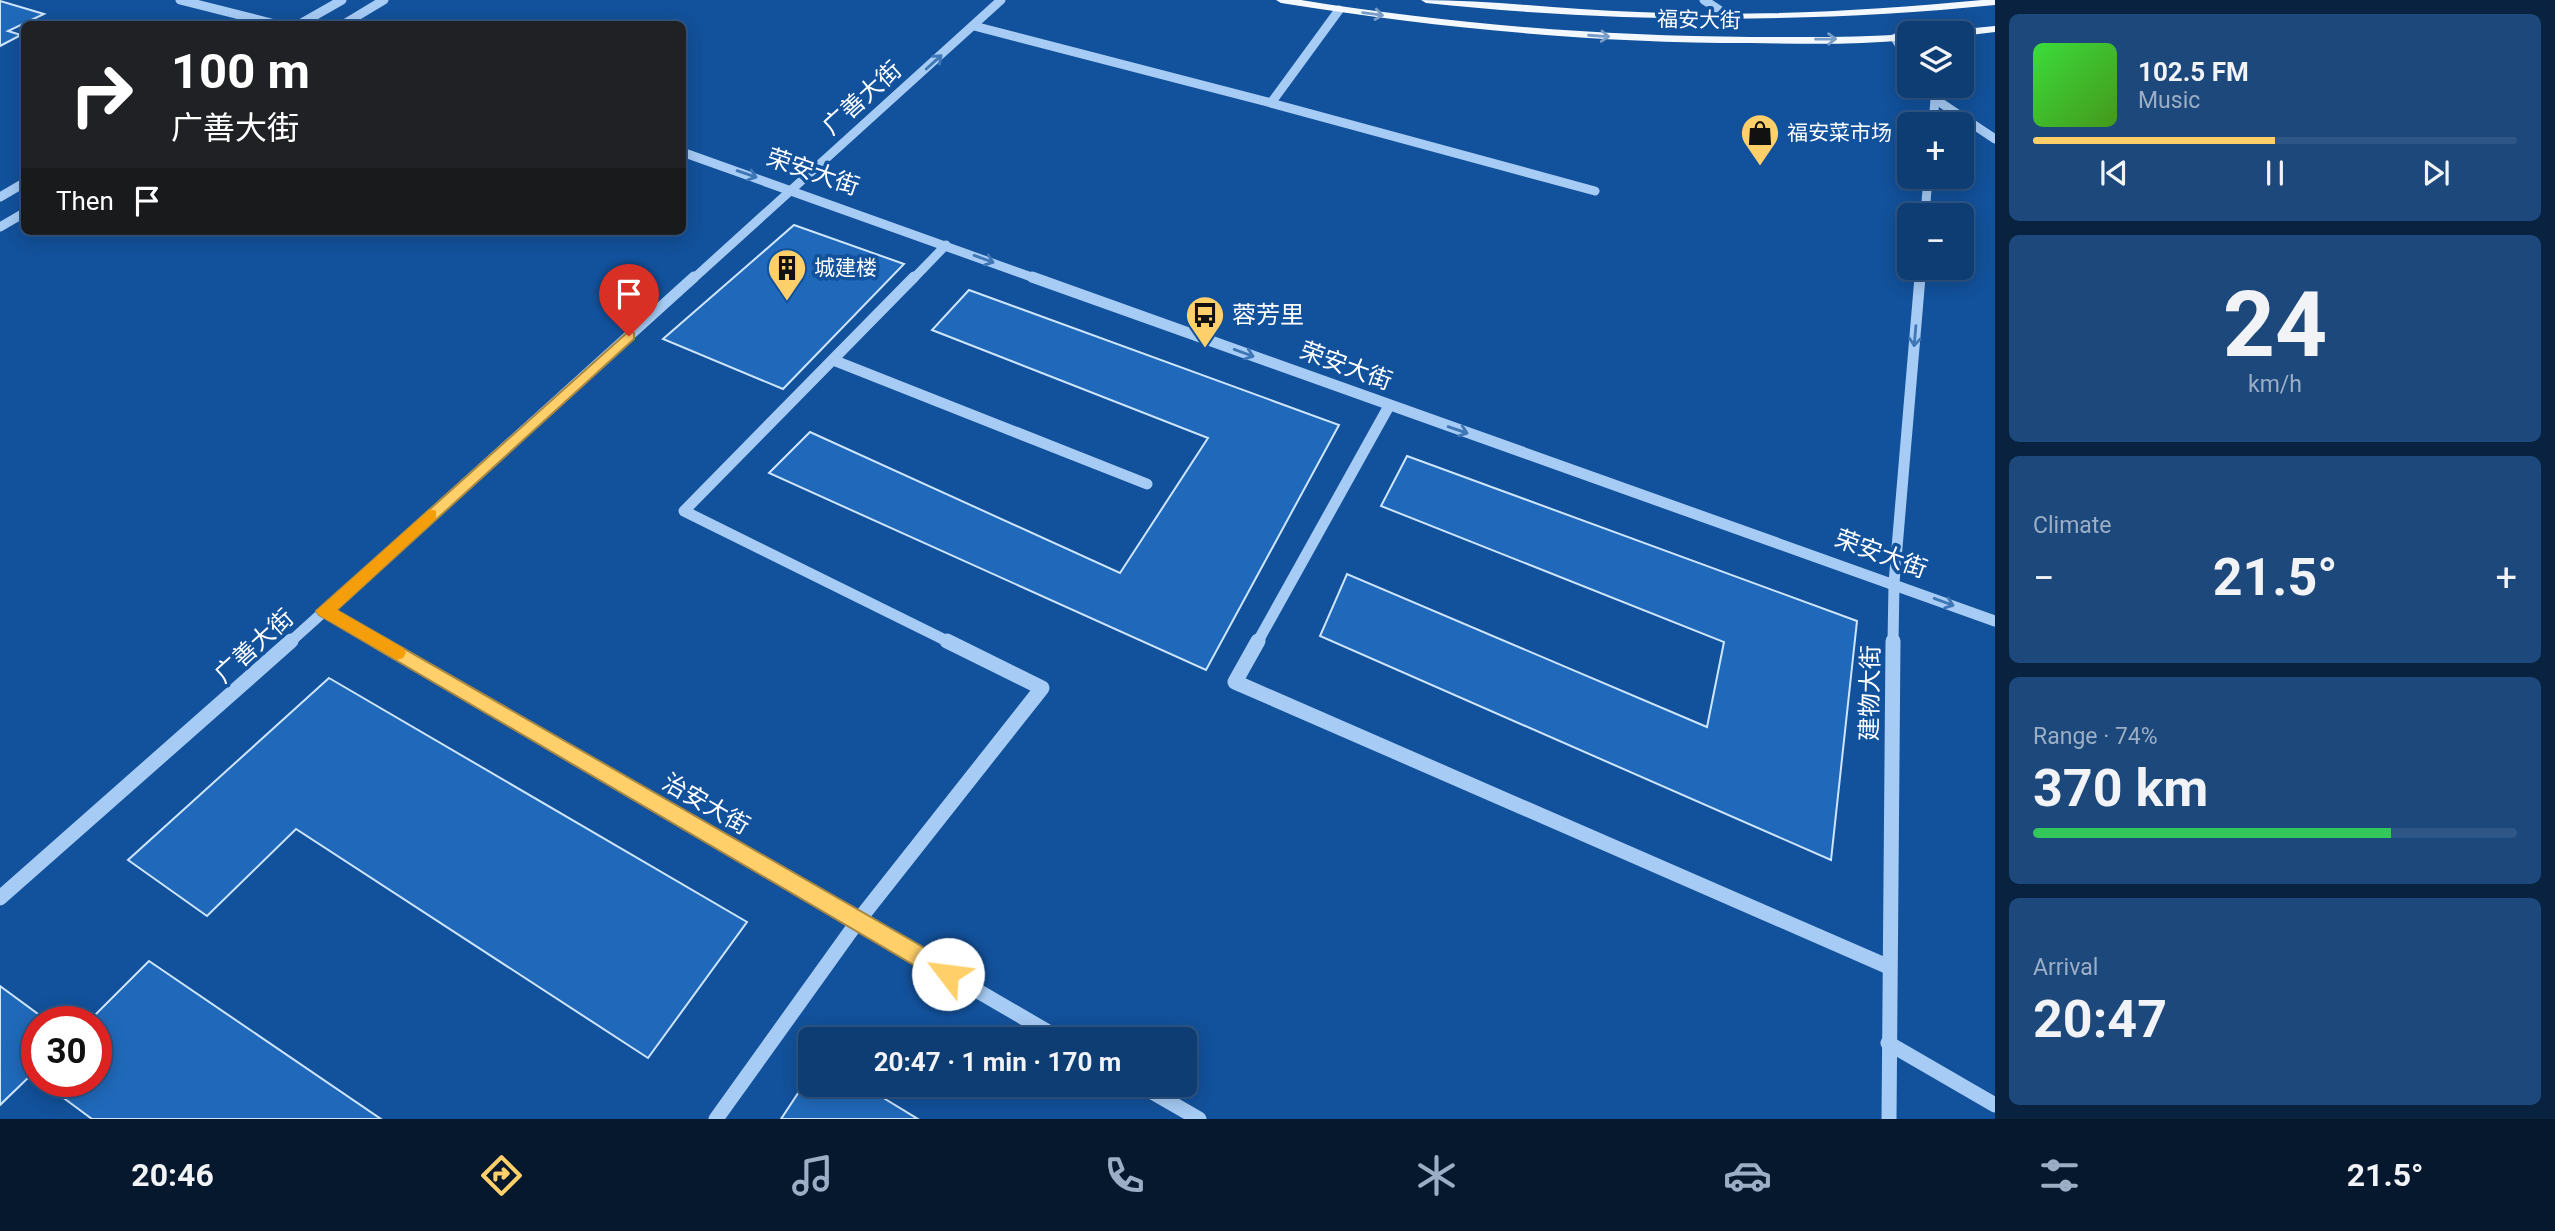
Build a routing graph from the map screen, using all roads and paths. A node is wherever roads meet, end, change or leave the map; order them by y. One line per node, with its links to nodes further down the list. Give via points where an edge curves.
1 (180, 0): 11 (street)
2 (342, 0): 12 (street)
3 (384, 0): 13 (street)
4 (1001, 0): 14 (street, 广善大街)
5 (1281, 0): 9 (main road, 福安大街)
6 (1426, 0): 10 (main road, 福安大街, via 1615,16)
7 (1704, 0): 10 (street)
8 (1995, 2): 10 (main road, 福安大街, via 1899,13)
9 (1339, 10): 17 (main road, 福安大街, one-way to 17, via 1602,37); 20 (street)
10 (1730, 18)
11 (263, 21)
12 (305, 21)
13 (349, 21)
14 (974, 26): 20 (street); 25 (street, 广善大街, one-way to 14)
15 (1995, 29): 16 (main road)
16 (1974, 31)
17 (1895, 38): 18 (street)
18 (1897, 41)
19 (1935, 99): 21 (street); 22 (street)
20 (1271, 103): 26 (street)
21 (1934, 112)
22 (1995, 139)
23 (686, 153): 25 (street, 荣安大街, one-way to 25)
24 (21, 185): 27 (street)
25 (792, 189): 30 (street, 荣安大街); 36 (street, 广善大街)
26 (1595, 191)
27 (0, 197)
28 (21, 215): 29 (street)
29 (0, 227)
30 (946, 245): 32 (street); 33 (street, 荣安大街, one-way to 33)
31 (1920, 280): 35 (street, 建物大街, one-way to 35)
32 (833, 360): 34 (street); 39 (street, via 684,511 1042,688)
33 (1389, 406): 35 (street, 荣安大街, one-way to 35); 40 (street, via 1235,682)
34 (1147, 484)
35 (1894, 583): 37 (street, 荣安大街, one-way to 37); 40 (street, 建物大街)
36 (325, 611): 38 (street, 广善大街); 39 (street, 治安大街)
37 (1995, 621)
38 (0, 898)
39 (858, 921): 41 (street, 治安大街); 45 (street)
40 (1889, 967): 42 (street, 建物大街)
41 (1040, 1027)
42 (1888, 1043): 44 (street); 47 (street, 建物大街)
43 (1161, 1097): 46 (street)
44 (1995, 1105)
45 (716, 1119)
46 (1199, 1119)
47 (1889, 1119)

